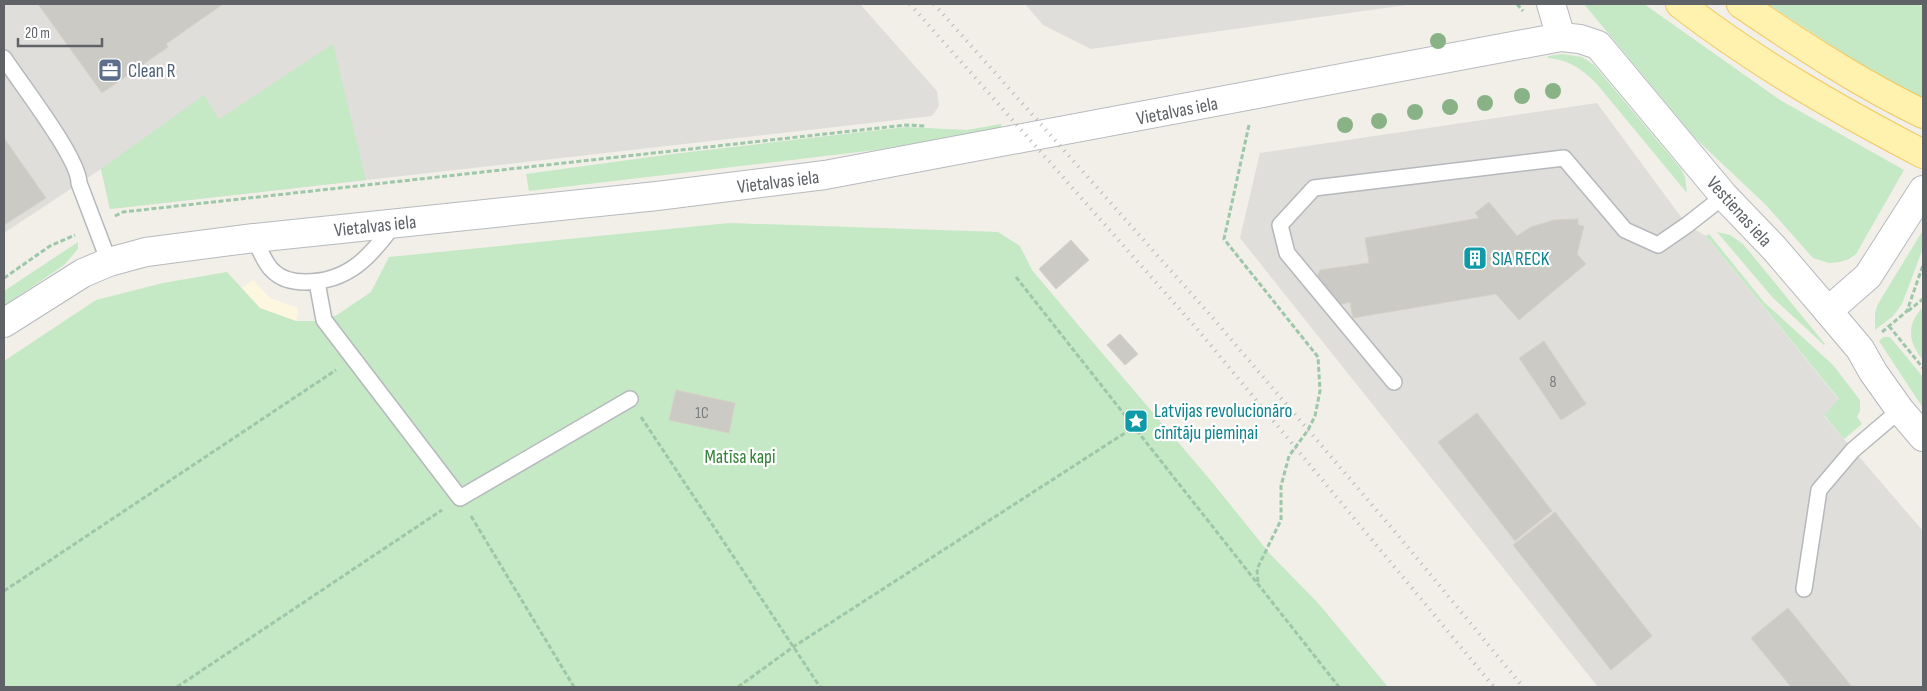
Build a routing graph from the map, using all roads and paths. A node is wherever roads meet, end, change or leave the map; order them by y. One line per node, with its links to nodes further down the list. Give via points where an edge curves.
1 (1517, 4): 5 (path, via 1524,13)
2 (1551, 4): 6 (street)
3 (1680, 4): 11 (main road, via 1786,79)
4 (1741, 4): 8 (main road, via 1884,95)
5 (1515, 15)
6 (1561, 37): 13 (street, Vestienas iela, via 1598,45); 14 (street, Vietalvas iela, via 825,175)
7 (4, 58): 15 (lane, via 62,143 79,174 79,183)
8 (1923, 114)
9 (1251, 117): 37 (path, via 1224,239 1318,357 1320,391 1316,416 1289,456 1281,486 1280,520 1257,569)
10 (931, 126): 15 (path, via 906,125 123,212)
11 (1923, 154)
12 (1923, 190): 23 (street, via 1868,276)
13 (1724, 196): 23 (street, Vestienas iela); 30 (lane, via 1658,245 1625,230 1564,158 1314,188 1280,225 1287,252)
14 (395, 223): 16 (street, Vietalvas iela); 21 (lane, via 362,262 338,278)
15 (95, 226): 17 (lane); 20 (path, via 50,246)
16 (254, 238): 17 (street, Vietalvas iela, via 146,252); 21 (lane, via 272,270 282,278)
17 (109, 262): 25 (street, Vietalvas iela, via 83,273)
18 (1923, 265): 24 (path)
19 (1016, 277): 34 (path)
20 (4, 278)
21 (317, 282): 28 (lane, via 324,320)
22 (1923, 299): 24 (path)
23 (1828, 311): 27 (street, Vestienas iela)
24 (1908, 311): 26 (path)
25 (4, 323)
26 (1889, 326): 27 (path); 29 (path)
27 (1860, 349): 32 (street, Vestienas iela)
28 (354, 358): 36 (lane); 39 (path)
29 (1923, 368)
30 (1394, 382)
31 (630, 399): 36 (lane); 40 (path)
32 (1900, 410): 35 (street, Vestienas iela); 38 (lane, via 1853,450 1819,490)
33 (1145, 420): 34 (path)
34 (1134, 427): 37 (path); 40 (path)
35 (1923, 437)
36 (460, 498): 41 (path); 42 (path)
37 (1258, 584): 45 (path)
38 (1804, 588)
39 (4, 591)
40 (793, 647): 43 (path); 44 (path)
41 (177, 687)
42 (574, 687)
43 (738, 687)
44 (820, 687)
45 (1339, 687)

